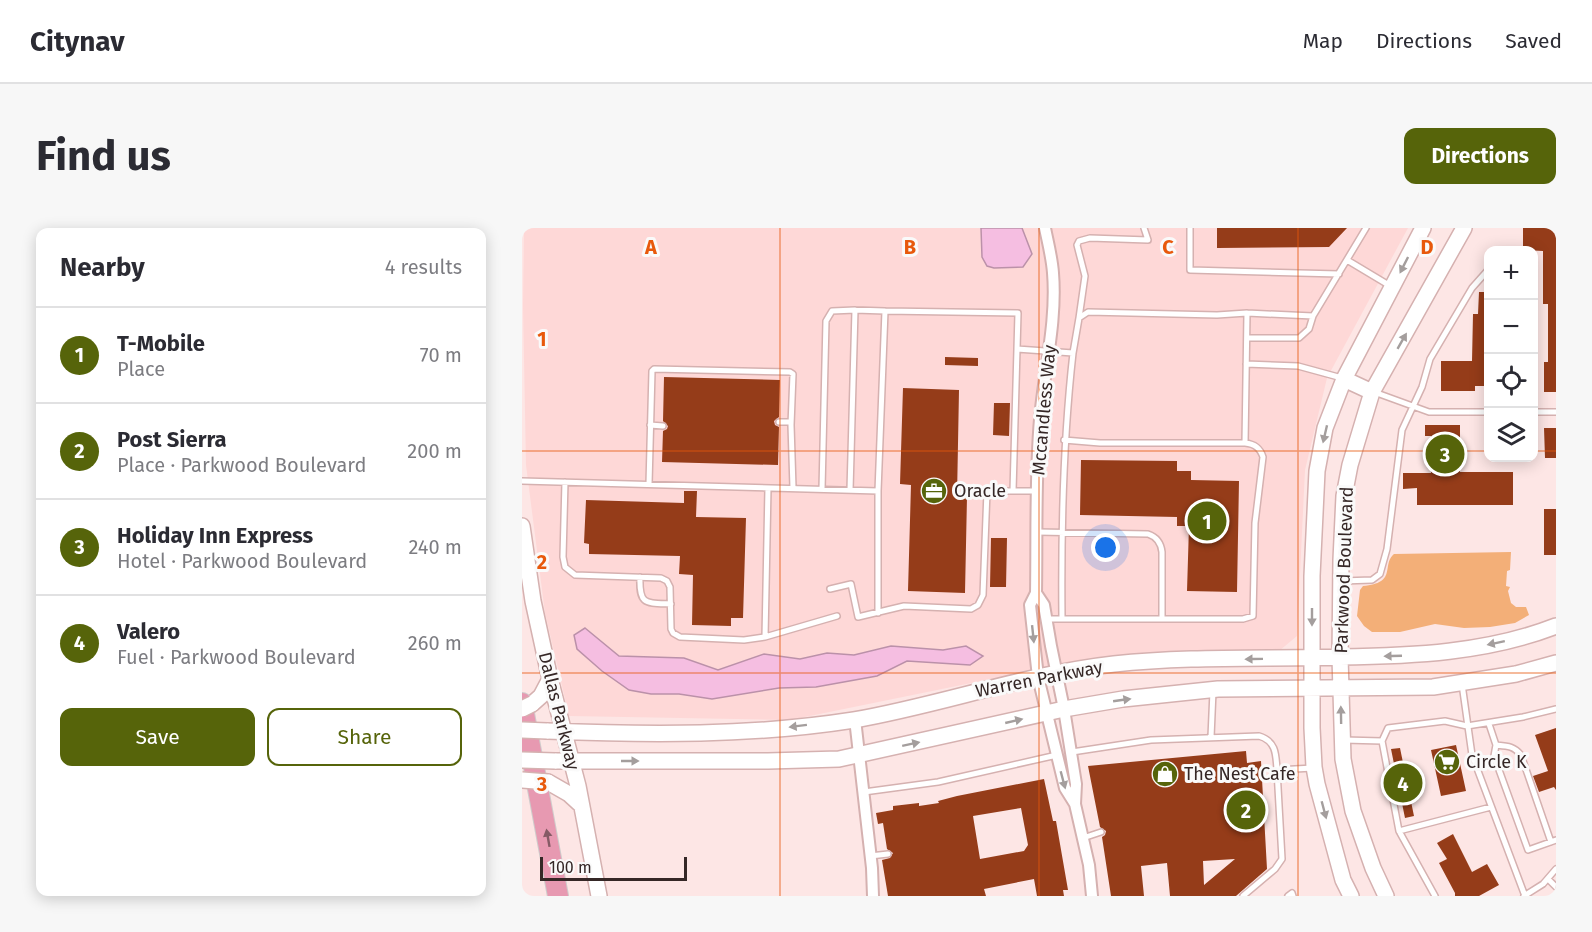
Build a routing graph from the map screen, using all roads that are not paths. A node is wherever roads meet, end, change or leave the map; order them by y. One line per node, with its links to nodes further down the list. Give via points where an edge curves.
1 (1045, 228): 18 (street, Mccandless Way, via 1054,295)
2 (1144, 228): 15 (lane, via 1148,240 1079,241 1085,276)
3 (1190, 228): 8 (lane, via 1190,270)
4 (1366, 228): 7 (lane)
5 (1423, 228): 10 (main road, Parkwood Boulevard, one-way to 10)
6 (1464, 228): 22 (main road, Parkwood Boulevard, one-way to 6)
7 (1347, 260): 8 (lane); 10 (lane)
8 (1338, 274): 14 (lane)
9 (1484, 274): 23 (lane, via 1430,359)
10 (1392, 287): 21 (main road, Parkwood Boulevard)
11 (855, 310): 12 (lane); 38 (lane, via 832,311 826,321); 39 (lane)
12 (885, 311): 17 (lane, via 1018,313); 40 (lane)
13 (1247, 313): 14 (lane); 15 (lane, via 1088,312); 16 (lane)
14 (1313, 316): 16 (lane, via 1309,329 1299,338)
15 (1079, 318): 19 (lane)
16 (1247, 338): 20 (lane)
17 (1017, 349): 18 (lane); 41 (lane)
18 (1049, 352): 19 (lane); 42 (street, Mccandless Way)
19 (1073, 353): 31 (lane)
20 (1246, 364): 21 (lane, via 1298,366); 32 (lane)
21 (1344, 379): 22 (main road); 59 (main road, Parkwood Boulevard, one-way to 59, via 1325,428 1317,471)
22 (1372, 392): 23 (lane); 47 (main road, Parkwood Boulevard, via 1344,496)
23 (1413, 406): 24 (lane, via 1429,412); 47 (lane, via 1402,430 1383,568 1372,580)
24 (1484, 412)
25 (1538, 412): 26 (lane)
26 (1556, 412)
27 (779, 422): 28 (lane)
28 (791, 422): 29 (lane, via 790,372 654,369); 37 (lane)
29 (651, 425): 30 (lane); 35 (lane)
30 (663, 426)
31 (1064, 440): 32 (lane); 45 (lane)
32 (1245, 443): 55 (lane, via 1258,448 1263,458 1255,523 1253,616 1243,620)
33 (522, 481): 34 (lane)
34 (565, 482): 35 (lane); 46 (lane, via 563,557 568,570 575,575)
35 (649, 484): 36 (lane)
36 (768, 488): 37 (lane); 57 (lane)
37 (793, 488): 38 (lane)
38 (822, 489): 39 (lane)
39 (850, 490): 40 (lane)
40 (878, 490): 51 (lane)
41 (1013, 491): 42 (lane); 51 (lane, via 987,491 983,595 978,604 971,609 904,606)
42 (1036, 492): 44 (street, Mccandless Way)
43 (522, 526): 63 (main road, Dallas Parkway)
44 (1037, 532): 45 (lane); 49 (street, Mccandless Way)
45 (1061, 532): 54 (lane); 55 (lane, via 1154,536 1162,552)
46 (640, 577): 50 (lane, via 667,581); 50 (lane, via 643,600)
47 (1341, 581): 58 (main road, Parkwood Boulevard)
48 (830, 589): 51 (lane, via 851,584 858,617)
49 (1036, 593): 53 (street, Mccandless Way, via 1044,604); 62 (street, Mccandless Way, one-way to 62, via 1030,605)
50 (671, 604): 57 (lane, via 671,629 680,637)
51 (878, 613)
52 (837, 616): 57 (lane)
53 (1047, 619): 54 (lane); 61 (street, Mccandless Way)
54 (1062, 619): 55 (lane)
55 (1162, 619)
56 (1556, 627): 58 (main road, Warren Parkway, one-way to 58, via 1445,653)
57 (765, 637)
58 (1340, 657): 59 (main road, Warren Parkway); 66 (main road, Parkwood Boulevard)
59 (1312, 658): 61 (main road, Warren Parkway, one-way to 61, via 1146,661); 65 (main road, Parkwood Boulevard)
60 (1556, 663): 64 (main road, Warren Parkway)
61 (1056, 673): 62 (main road, Warren Parkway); 70 (street, Mccandless Way)
62 (1038, 677): 71 (street, Mccandless Way); 72 (main road, Warren Parkway)
63 (550, 679): 68 (main road, via 541,696); 76 (main road, Dallas Parkway)
64 (1461, 683): 66 (main road, Warren Parkway); 74 (lane)
65 (1312, 689): 66 (main road, Warren Parkway); 67 (main road, Warren Parkway); 86 (main road, Parkwood Boulevard)
66 (1341, 689): 78 (main road, Parkwood Boulevard, one-way to 66)
67 (1213, 690): 70 (main road, Warren Parkway, one-way to 67); 77 (lane)
68 (525, 706): 102 (highway, one-way to 68)
69 (1556, 708): 73 (lane)
70 (1064, 709): 71 (main road, Warren Parkway); 81 (street, Mccandless Way)
71 (1047, 713): 82 (street, Mccandless Way); 83 (main road, Warren Parkway, one-way to 71)
72 (855, 719): 76 (main road, Warren Parkway, one-way to 76, via 789,728 684,734); 83 (street)
73 (1489, 724): 74 (lane); 80 (lane)
74 (1467, 726): 79 (lane, via 1445,721 1388,728); 92 (lane, via 1472,755)
75 (522, 730): 76 (main road, Warren Parkway, bridge)
76 (564, 731): 85 (main road, Dallas Parkway)
77 (1211, 737): 81 (lane, via 1150,740); 87 (lane, via 1266,738 1275,749)
78 (1342, 740): 79 (lane); 110 (main road, Parkwood Boulevard, via 1353,811)
79 (1382, 741): 93 (lane)
80 (1496, 745): 96 (lane, via 1510,746 1521,755); 96 (lane, via 1494,756 1528,850)
81 (1072, 752): 90 (street, Mccandless Way)
82 (1057, 755): 89 (lane, via 938,782); 90 (street, Mccandless Way, one-way to 90, via 1065,788)
83 (860, 756): 85 (main road, Warren Parkway, one-way to 83, via 768,761); 89 (street)
84 (522, 760): 85 (main road, Warren Parkway, bridge)
85 (572, 761): 91 (main road, Dallas Parkway)
86 (1314, 767): 87 (lane); 109 (main road, Parkwood Boulevard, one-way to 109, via 1343,880)
87 (1277, 770): 106 (lane, via 1282,859)
88 (522, 780): 91 (main road, bridge, via 548,782)
89 (864, 792): 98 (street)
90 (1075, 804): 95 (street)
91 (581, 805): 103 (main road, Dallas Parkway)
92 (1491, 807): 93 (lane); 112 (lane)
93 (1399, 831): 111 (lane)
94 (1101, 832): 95 (lane)
95 (1083, 838): 105 (street)
96 (1553, 841)
97 (888, 854): 98 (lane)
98 (870, 856): 104 (street)
99 (1556, 869): 100 (lane)
100 (1548, 879): 101 (lane); 112 (lane)
101 (1556, 887)
102 (558, 896)
103 (599, 896)
104 (873, 896)
105 (1092, 896)
106 (1243, 896)
107 (1288, 896): 108 (lane)
108 (1293, 896)
109 (1351, 896)
110 (1386, 896)
111 (1435, 896)
112 (1524, 896)

